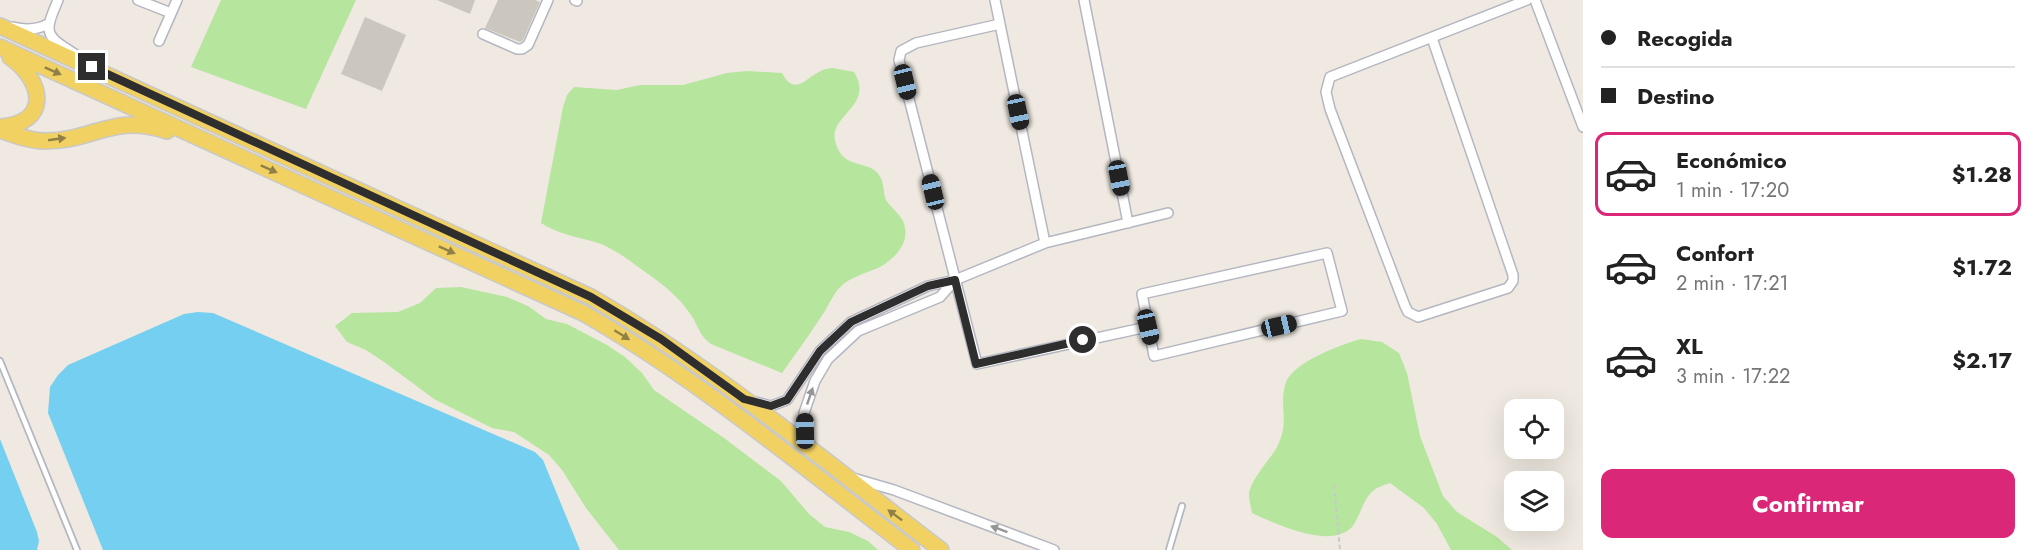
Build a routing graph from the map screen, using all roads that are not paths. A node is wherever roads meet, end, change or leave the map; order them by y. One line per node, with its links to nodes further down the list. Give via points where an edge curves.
1 (58, 0): 11 (street)
2 (138, 0): 9 (street)
3 (177, 0): 9 (street)
4 (548, 0): 13 (street, via 528,45 522,49)
5 (995, 0): 12 (street)
6 (1084, 0): 22 (street)
7 (1527, 0): 14 (street)
8 (1535, 0): 18 (street)
9 (171, 13): 15 (street)
10 (0, 24): 11 (street, via 26,29); 17 (main road)
11 (48, 24): 17 (street, via 54,40)
12 (1000, 24): 23 (street); 24 (street, via 916,43 901,51 900,60)
13 (483, 34)
14 (1432, 38): 14 (street, via 1330,76 1326,92 1408,312 1418,317 1508,288 1513,281)
15 (159, 41)
16 (0, 49): 19 (main road, via 27,71 38,100 27,117); 20 (main road, one-way to 20)
17 (111, 75): 30 (main road, via 591,297 661,339)
18 (1583, 127)
19 (0, 129): 20 (main road, one-way to 20, via 44,141 136,124)
20 (239, 156): 35 (main road, one-way to 35, via 613,330 710,395)
21 (1168, 213): 22 (street)
22 (1128, 223): 23 (street)
23 (1045, 243): 24 (street)
24 (955, 280): 25 (street); 26 (street, via 940,297); 27 (street, via 976,364)
25 (913, 294): 26 (street); 28 (street, via 851,322)
26 (917, 307): 28 (street)
27 (1148, 327): 27 (street, via 1154,356 1342,311 1327,253 1142,294)
28 (839, 340): 30 (street, via 820,351 787,400 771,406); 31 (street, one-way to 28, via 805,431 804,413 815,381)
29 (0, 361): 34 (lane)
30 (744, 399): 31 (main road)
31 (813, 452): 32 (main road)
32 (842, 474): 36 (main road, one-way to 32); 37 (street, one-way to 32)
33 (1182, 506): 38 (lane)
34 (77, 550)
35 (912, 550)
36 (941, 550)
37 (1054, 550)
38 (1169, 550)

